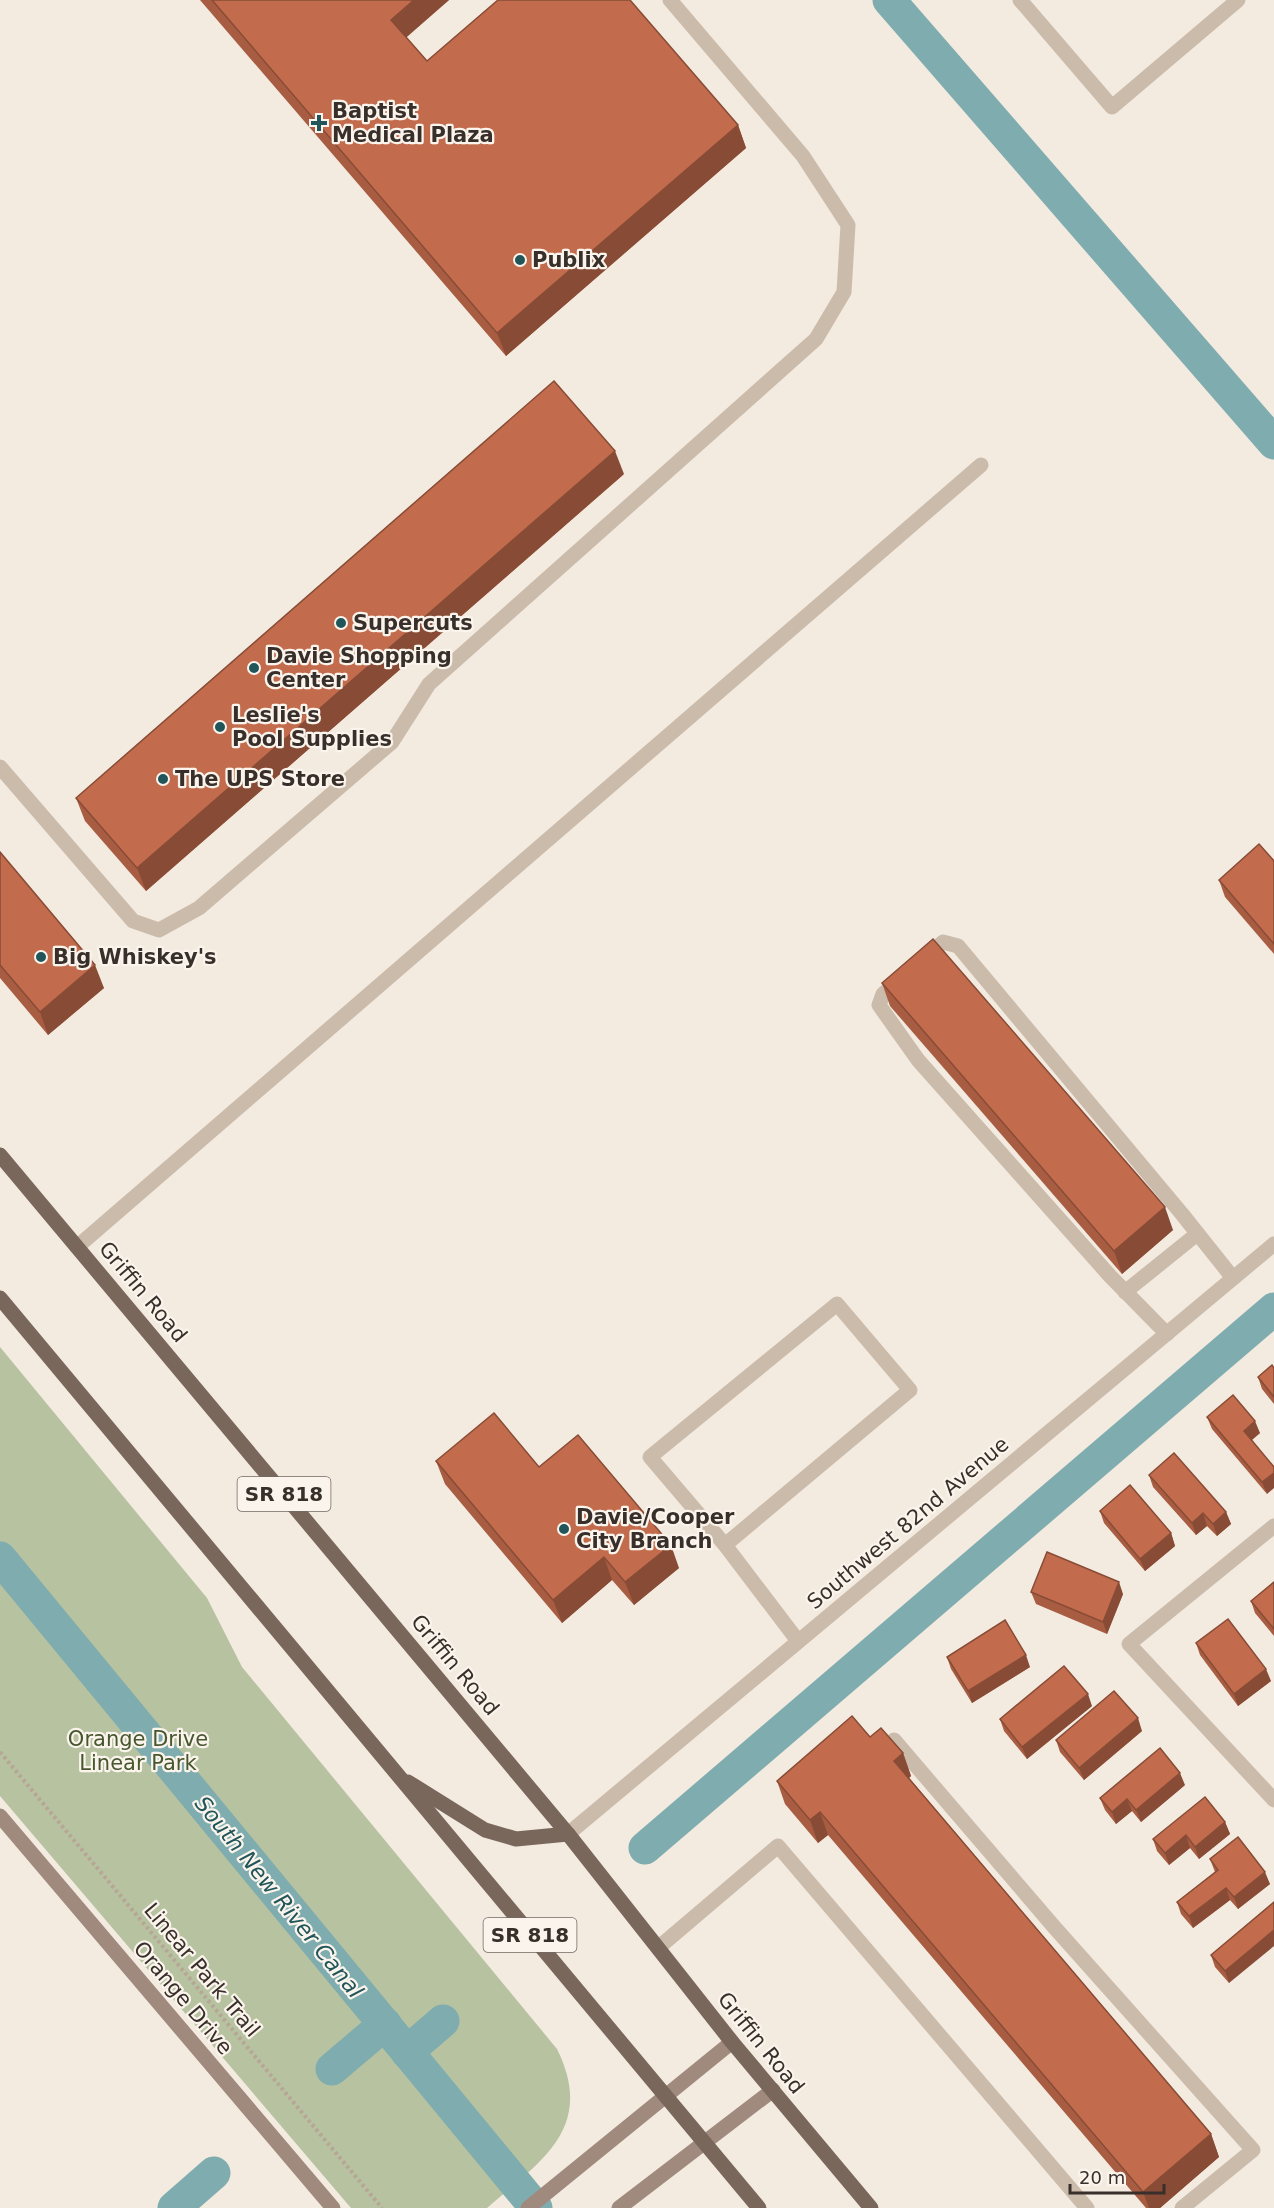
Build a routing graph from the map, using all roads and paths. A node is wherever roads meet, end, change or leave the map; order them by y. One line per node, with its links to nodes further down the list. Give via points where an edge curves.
1 (670, 0): 5 (street, via 802,156 848,225 844,292 816,339 429,684 392,742 200,908 159,930 133,921)
2 (1020, 0): 3 (street, via 1112,106)
3 (1238, 0)
4 (981, 465): 9 (street)
5 (0, 767)
6 (0, 1155): 9 (main road, Griffin Road / SR 818)
7 (1197, 1234): 10 (street); 11 (street); 11 (street, via 958,946 943,942 883,993 879,1005 918,1060)
8 (1274, 1244): 10 (street, Southwest 82nd Avenue)
9 (77, 1247): 22 (main road, Griffin Road / SR 818)
10 (1233, 1278): 13 (street, Southwest 82nd Avenue)
11 (1125, 1292): 13 (street)
12 (0, 1298): 19 (main road, SR 818)
13 (1167, 1334): 16 (street, Southwest 82nd Avenue)
14 (1274, 1526): 20 (street, via 1129,1644)
15 (724, 1545): 15 (street, via 650,1457 837,1304 910,1390); 16 (street)
16 (798, 1641): 22 (street, Southwest 82nd Avenue)
17 (894, 1740): 35 (street, via 1253,2150)
18 (0, 1752): 29 (path, Linear Park Trail)
19 (395, 1774): 22 (main road, via 485,1830 516,1839); 26 (main road, SR 818)
20 (1274, 1800)
21 (0, 1816): 28 (street, Orange Drive)
22 (568, 1834): 23 (main road, Griffin Road / SR 818)
23 (658, 1948): 24 (main road, Griffin Road / SR 818); 34 (street, via 778,1846)
24 (732, 2042): 25 (main road, Griffin Road / SR 818); 26 (street)
25 (773, 2090): 27 (street); 33 (main road, Griffin Road / SR 818)
26 (665, 2096): 27 (main road, SR 818); 30 (street)
27 (704, 2142): 31 (street); 32 (main road, SR 818)
28 (333, 2208)
29 (382, 2208)
30 (528, 2208)
31 (619, 2208)
32 (759, 2208)
33 (871, 2208)
34 (1088, 2208)
35 (1182, 2208)

